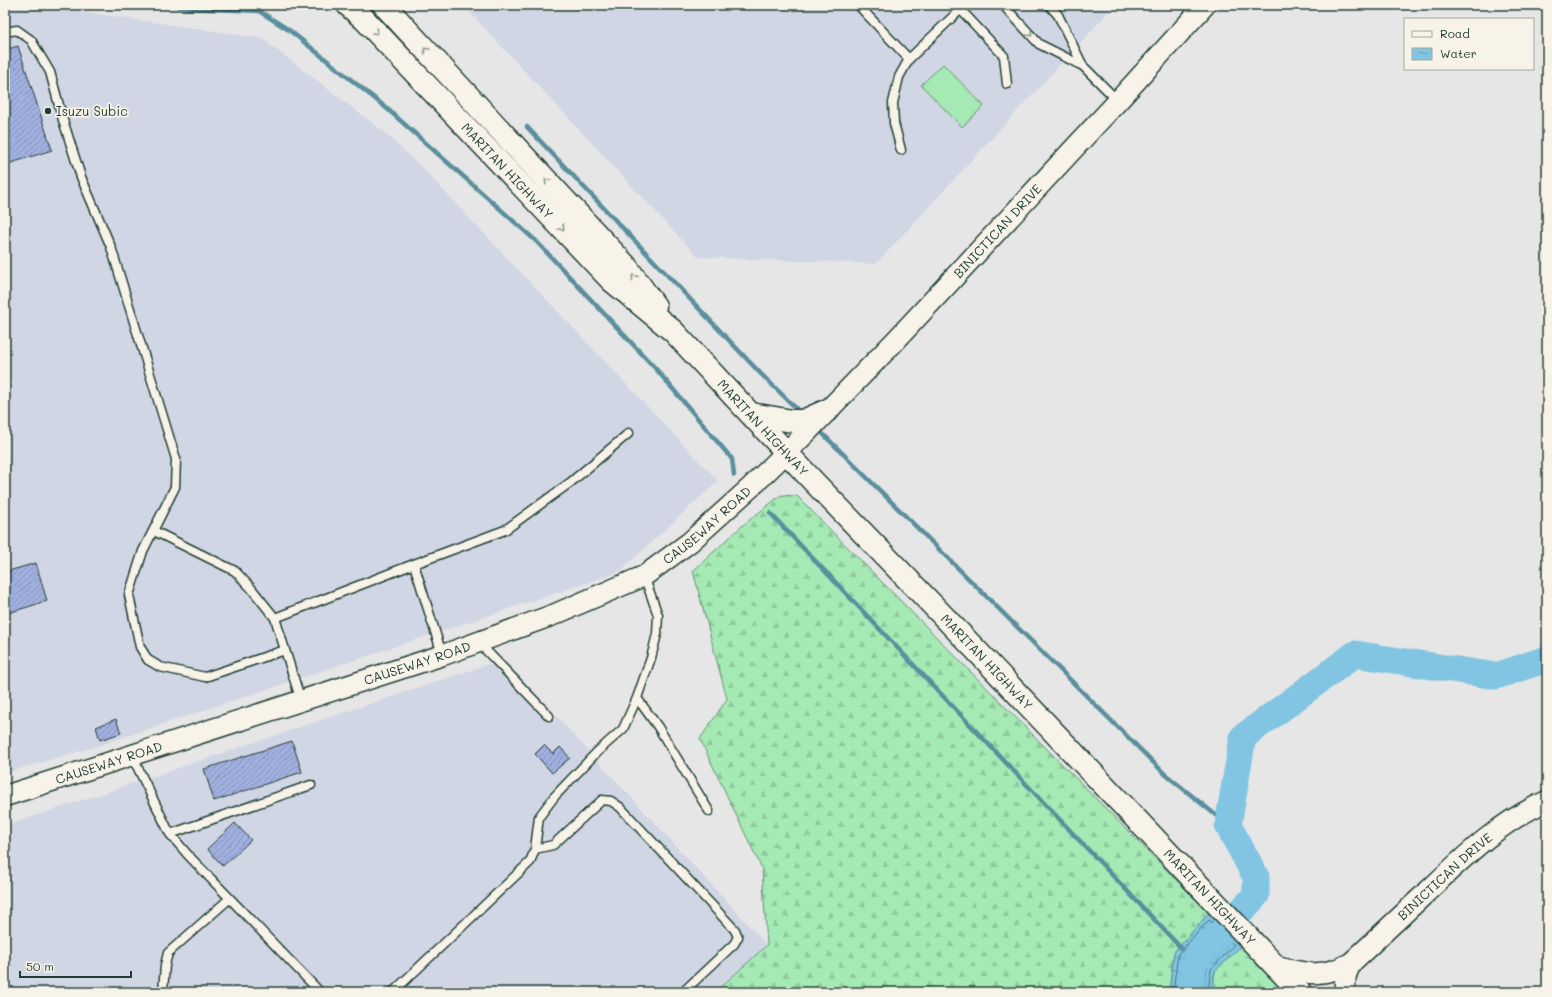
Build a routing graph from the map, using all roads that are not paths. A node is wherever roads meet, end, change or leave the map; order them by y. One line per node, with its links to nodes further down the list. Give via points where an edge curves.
1 (348, 5): 14 (main road, MARITAN HIGHWAY, one-way to 14, via 611,280)
2 (384, 5): 14 (main road, MARITAN HIGHWAY, one-way to 2, via 626,266)
3 (858, 5): 9 (lane)
4 (1003, 5): 10 (lane, one-way to 10, via 1039,44)
5 (1049, 5): 10 (lane, via 1058,15)
6 (1205, 5): 12 (street, BINICTICAN DRIVE)
7 (963, 7): 9 (lane); 11 (lane, via 1004,56)
8 (5, 32): 19 (lane, via 17,30 31,40 50,72 81,177 111,247 176,460 176,487)
9 (909, 59): 13 (lane, via 899,77 893,103 894,123)
10 (1083, 66): 12 (lane)
11 (1007, 84)
12 (1118, 101): 15 (street, BINICTICAN DRIVE)
13 (901, 150)
14 (673, 331): 16 (main road, MARITAN HIGHWAY)
15 (828, 410): 16 (main road, via 803,421); 18 (street, BINICTICAN DRIVE)
16 (751, 414): 18 (main road, MARITAN HIGHWAY)
17 (629, 432): 20 (lane, via 571,482 505,530)
18 (787, 452): 21 (street, CAUSEWAY ROAD, via 690,542); 38 (main road, MARITAN HIGHWAY)
19 (154, 531): 22 (lane, via 235,571); 24 (lane, via 143,551 129,595 140,647 148,660 160,667 205,676)
20 (414, 564): 22 (lane); 25 (lane)
21 (644, 576): 23 (street, CAUSEWAY ROAD, via 553,615); 26 (lane, via 658,615 657,634)
22 (276, 618): 24 (lane)
23 (479, 642): 25 (street, CAUSEWAY ROAD); 28 (lane)
24 (285, 650): 27 (lane)
25 (443, 655): 27 (street, CAUSEWAY ROAD)
26 (636, 698): 33 (lane, via 658,727); 35 (lane, via 623,728 554,797 539,817)
27 (301, 702): 29 (street, CAUSEWAY ROAD)
28 (549, 716)
29 (132, 756): 31 (street, CAUSEWAY ROAD); 34 (lane)
30 (311, 784): 34 (lane)
31 (5, 796)
32 (1547, 801): 37 (street, BINICTICAN DRIVE, via 1490,835 1462,858)
33 (709, 811)
34 (170, 834): 36 (lane)
35 (535, 849): 41 (lane, via 530,862); 42 (lane, via 553,845 602,800 611,800 620,807 735,930 738,937 734,944)
36 (229, 899): 39 (lane, via 168,953); 40 (lane)
37 (1351, 963): 38 (street, BINICTICAN DRIVE, via 1336,971 1321,974 1300,973); 44 (street, BINICTICAN DRIVE, via 1346,975)
38 (1277, 967): 43 (main road, MARITAN HIGHWAY)
39 (163, 992)
40 (320, 992)
41 (393, 992)
42 (683, 992)
43 (1300, 992)
44 (1344, 992)

